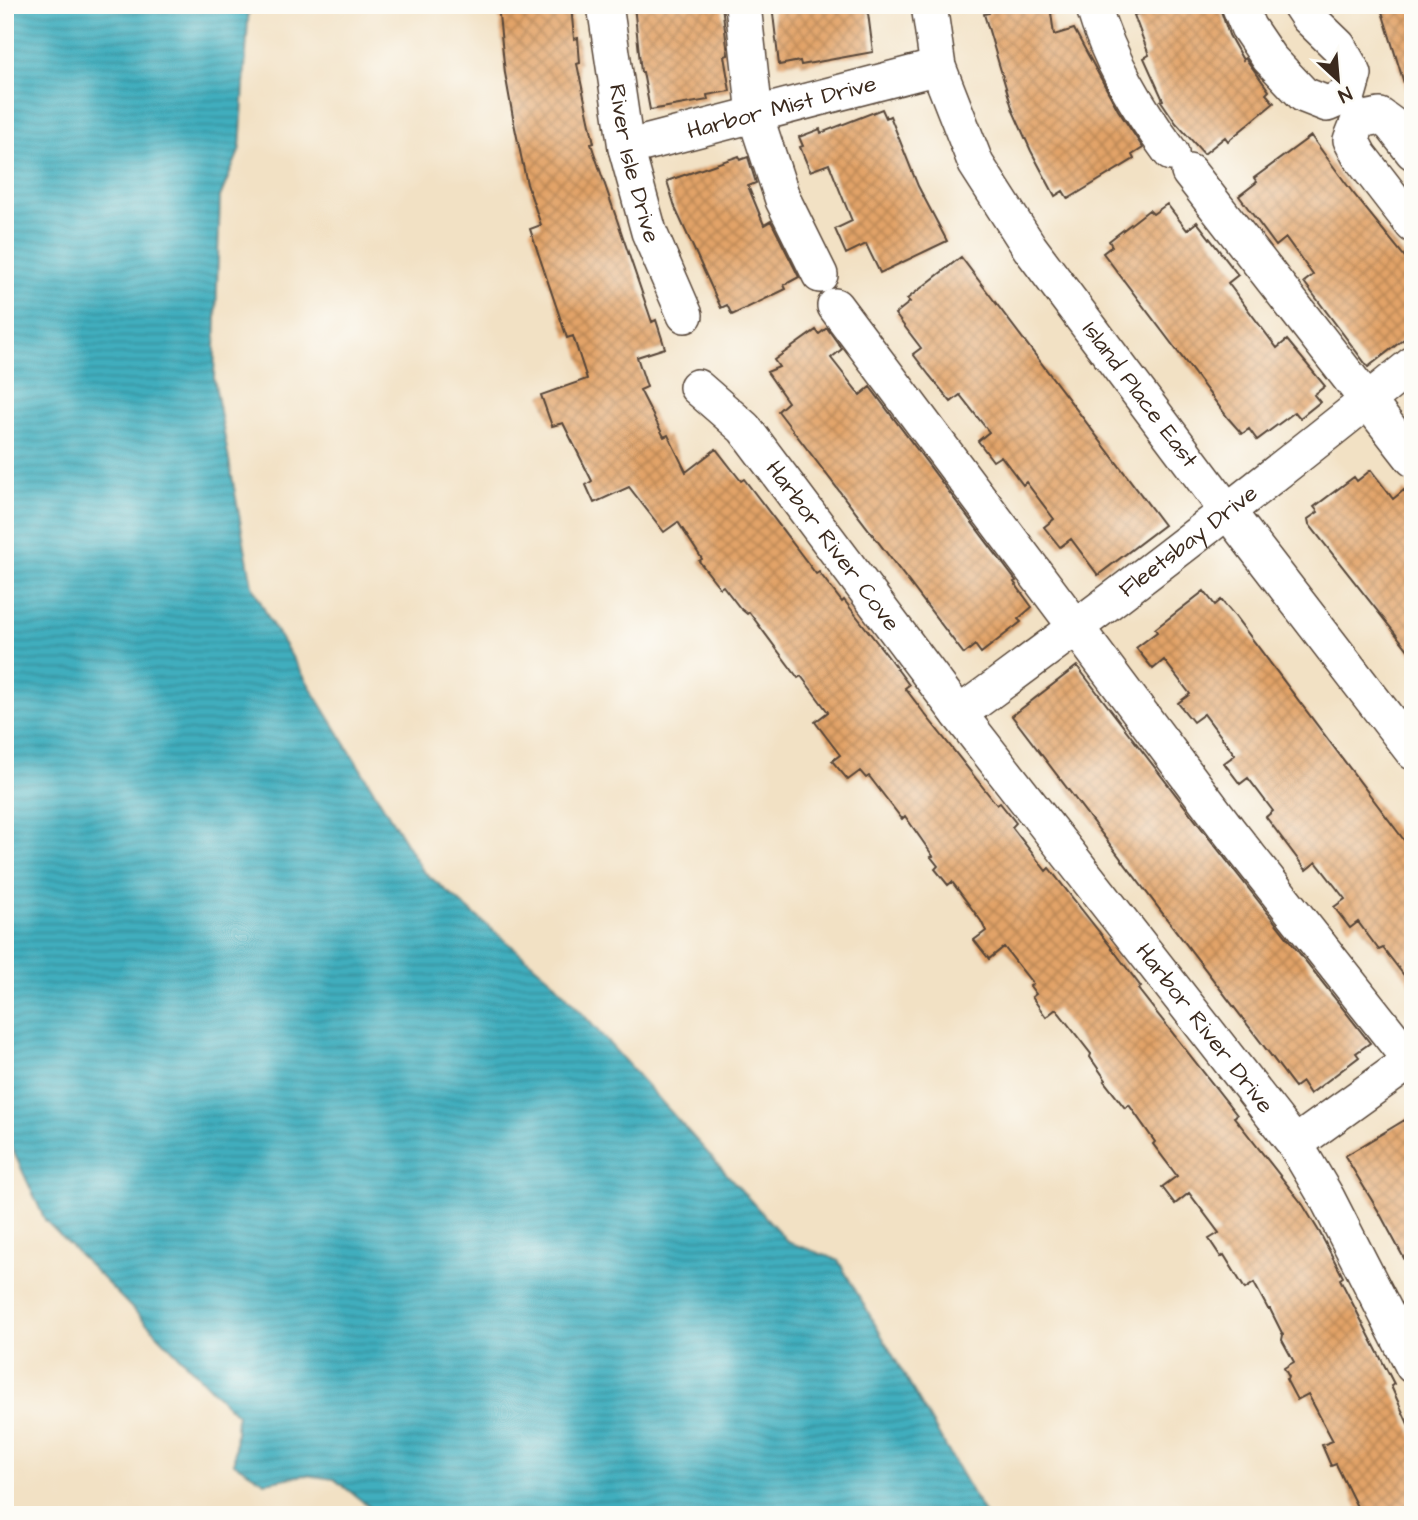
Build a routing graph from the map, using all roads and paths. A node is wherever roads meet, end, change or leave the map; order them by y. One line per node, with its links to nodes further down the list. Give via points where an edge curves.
1 (605, 5): 9 (street, River Isle Drive)
2 (743, 5): 8 (street)
3 (929, 5): 7 (street, Island Place East)
4 (1093, 5): 15 (street, via 1102,37 1142,113)
5 (1239, 5): 6 (street, via 1269,58 1304,94 1327,104 1348,95 1354,74 1338,46)
6 (1300, 5)
7 (938, 67): 8 (street, Harbor Mist Drive); 17 (street, Island Place East, via 976,164 1023,237)
8 (755, 115): 9 (street, Harbor Mist Drive); 18 (street, via 783,200 827,291)
9 (626, 148): 12 (street, River Isle Drive, via 649,232)
10 (1413, 152): 11 (street, via 1380,116 1359,120 1351,140)
11 (1413, 225)
12 (685, 316)
13 (1413, 364): 15 (street, Fleetsbay Drive)
14 (697, 387): 19 (street, Harbor River Cove, via 744,428)
15 (1368, 400): 16 (street); 17 (street, Fleetsbay Drive)
16 (1413, 459)
17 (1228, 512): 18 (street, Fleetsbay Drive); 20 (street, Island Place East)
18 (1076, 629): 19 (street, Fleetsbay Drive); 21 (street)
19 (959, 714): 22 (street, Harbor River Drive)
20 (1413, 752)
21 (1412, 1061): 22 (street)
22 (1295, 1144): 23 (street, Harbor River Drive)
23 (1413, 1366)

